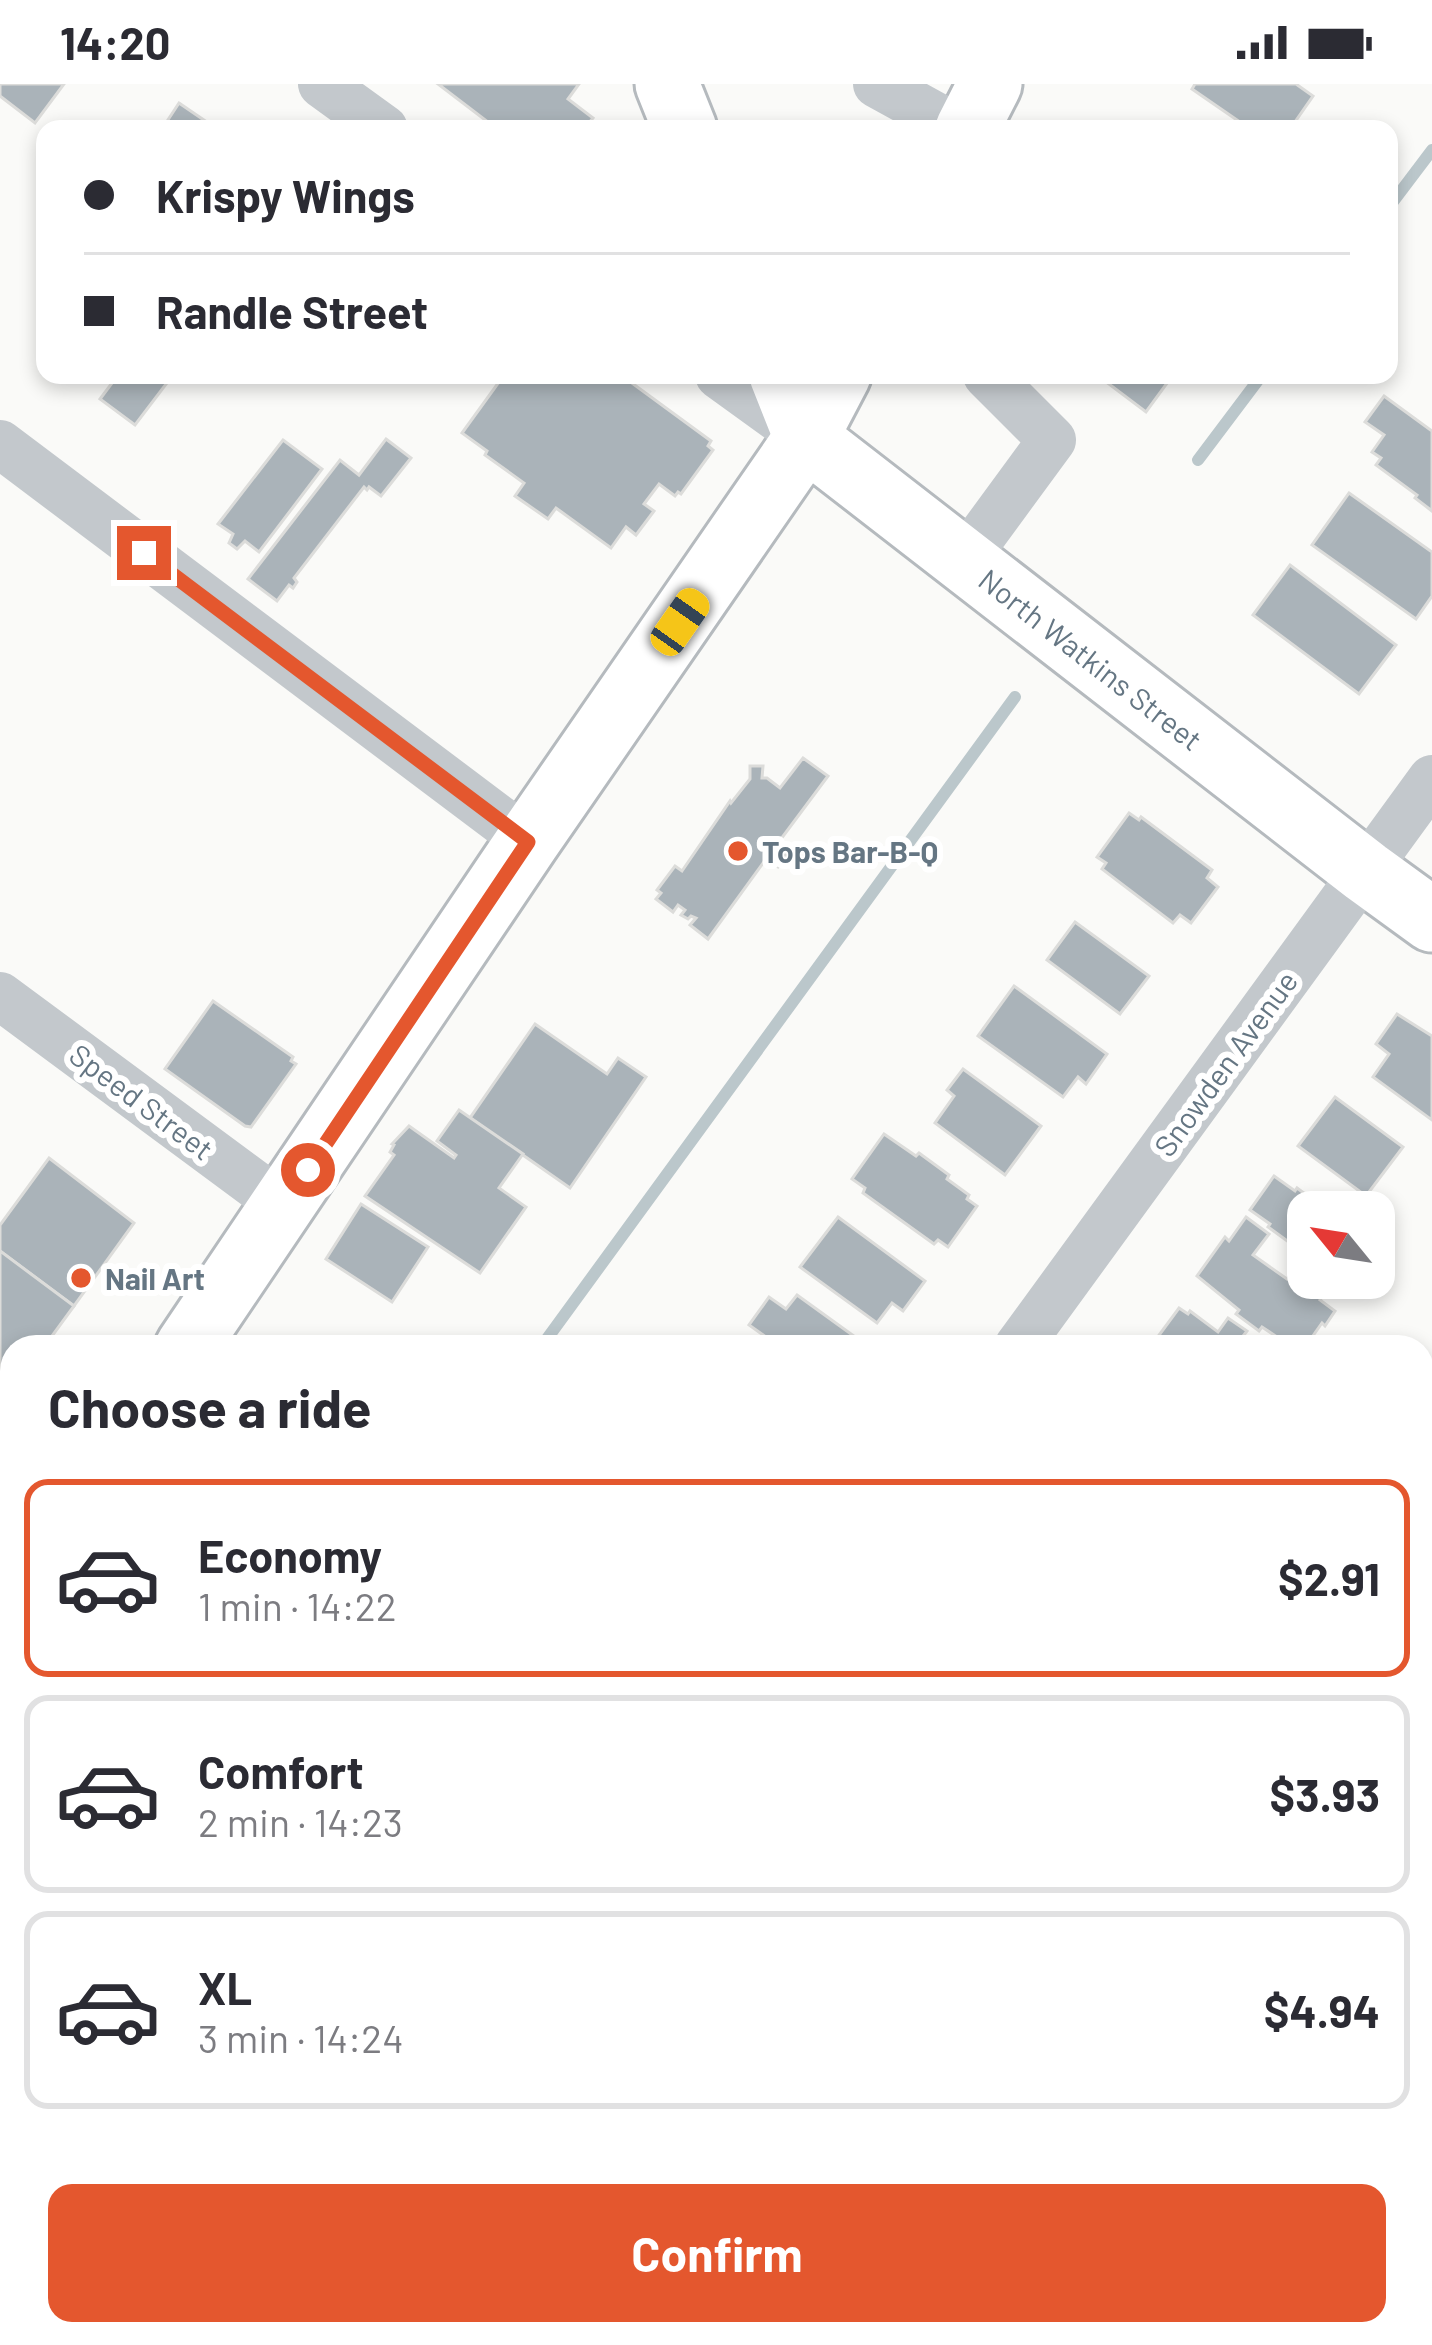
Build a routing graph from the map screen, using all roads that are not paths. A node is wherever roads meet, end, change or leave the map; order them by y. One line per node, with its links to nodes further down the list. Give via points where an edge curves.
1 (322, 84): 5 (street)
2 (667, 84): 6 (main road)
3 (877, 84): 7 (street)
4 (990, 84): 8 (main road)
5 (372, 120)
6 (681, 120)
7 (946, 120)
8 (968, 120)
9 (731, 384): 13 (street)
10 (785, 384): 13 (main road)
11 (833, 384): 13 (main road)
12 (996, 384): 15 (street, via 1052,440)
13 (806, 438): 15 (main road, North Watkins Street); 17 (main road)
14 (0, 444): 17 (street)
15 (964, 560): 18 (main road, North Watkins Street)
16 (1432, 778): 18 (street, Snowden Avenue)
17 (528, 842): 21 (main road)
18 (1366, 872): 19 (main road, North Watkins Street); 23 (street, Snowden Avenue)
19 (1432, 920)
20 (0, 995): 21 (street, Speed Street)
21 (284, 1206): 22 (main road)
22 (195, 1335)
23 (1027, 1335)

